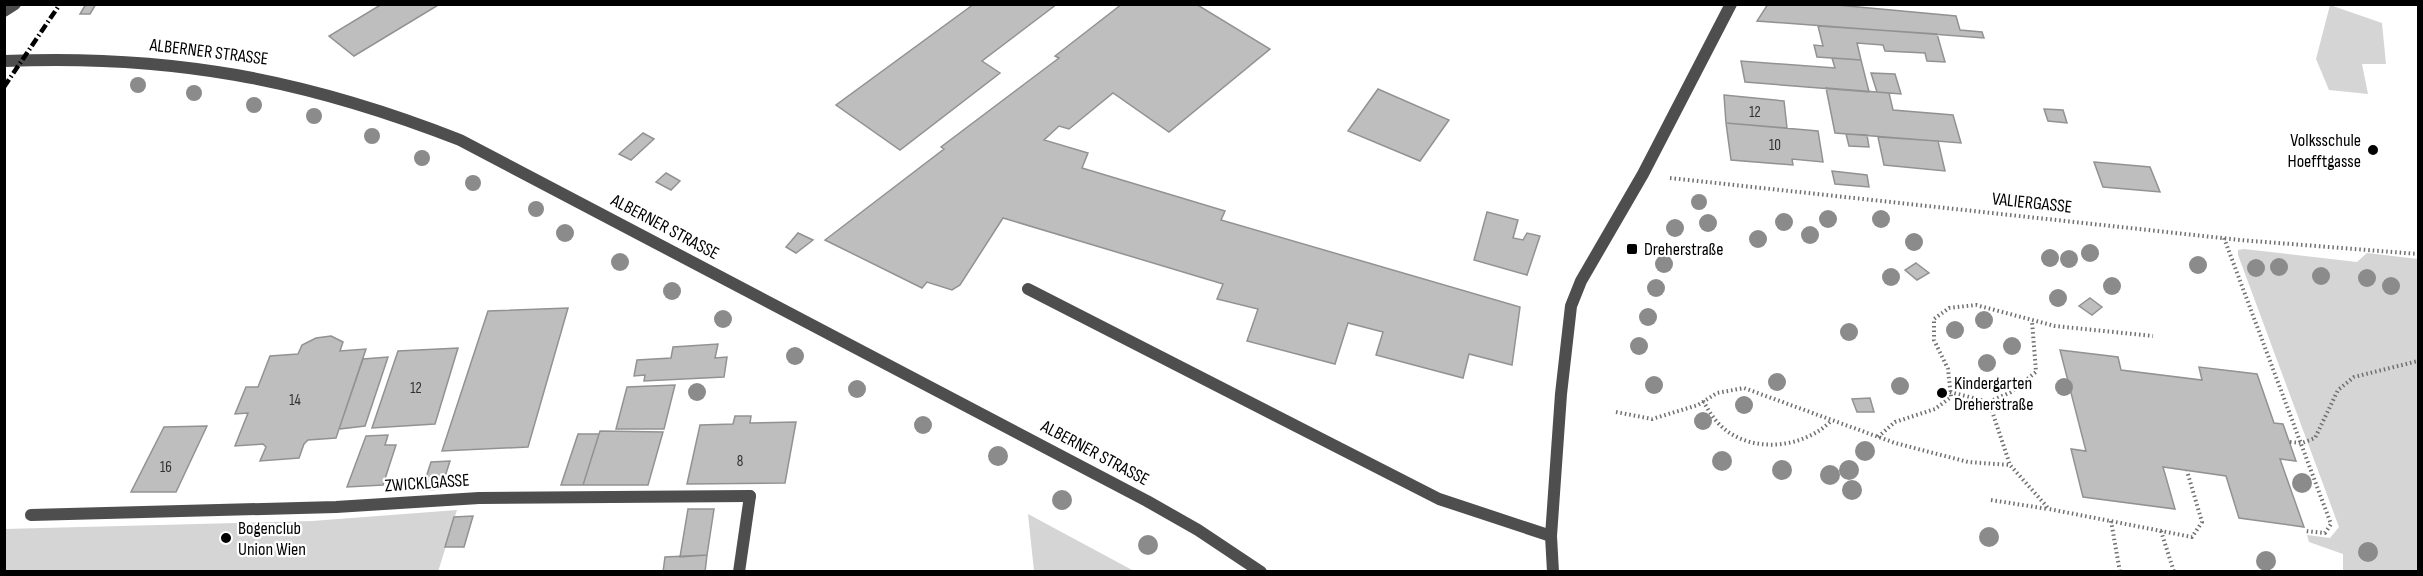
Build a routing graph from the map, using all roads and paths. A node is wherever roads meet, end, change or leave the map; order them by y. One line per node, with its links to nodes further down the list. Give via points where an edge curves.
1 (15, 4): 3 (street)
2 (1731, 4): 5 (street)
3 (4, 11)
4 (4, 61): 30 (street, ALBERNER STRASSE, via 88,59 210,68 283,81 401,114 460,140 1147,501)
5 (1642, 174): 6 (path, VALIERGASSE); 28 (street, via 1581,281 1571,306)
6 (2224, 238): 7 (path, VALIERGASSE); 19 (path)
7 (2418, 254)
8 (1028, 289): 28 (street, via 1439,499)
9 (2032, 321): 10 (path); 12 (path, via 1976,304 1949,308 1934,319 1934,340 1948,369); 14 (path, via 2036,372 2011,392)
10 (2152, 336)
11 (2418, 361): 19 (path, via 2354,377 2338,390 2315,438)
12 (1950, 392): 14 (path); 17 (path, via 1951,397 1935,409 1895,422)
13 (1703, 401): 15 (path, via 1652,418); 16 (path, via 1717,393 1744,388); 16 (path, via 1721,427 1761,444 1783,444 1816,435)
14 (1989, 402): 20 (path)
15 (1616, 412)
16 (1832, 420): 17 (path)
17 (1878, 437): 20 (path, via 1968,462)
18 (2290, 442): 19 (path)
19 (2302, 443): 27 (path, via 2331,524 2325,533)
20 (2010, 465): 23 (path)
21 (2187, 471): 26 (path, via 2202,522 2192,537)
22 (1991, 500): 23 (path)
23 (2049, 509): 25 (path)
24 (31, 514): 29 (street, ZWICKLGASSE, via 336,507 478,498 750,496)
25 (2111, 521): 26 (path); 32 (path)
26 (2161, 531): 33 (path)
27 (2305, 531)
28 (1551, 536): 31 (street)
29 (739, 572)
30 (1262, 572)
31 (1553, 572)
32 (2120, 572)
33 (2174, 572)

